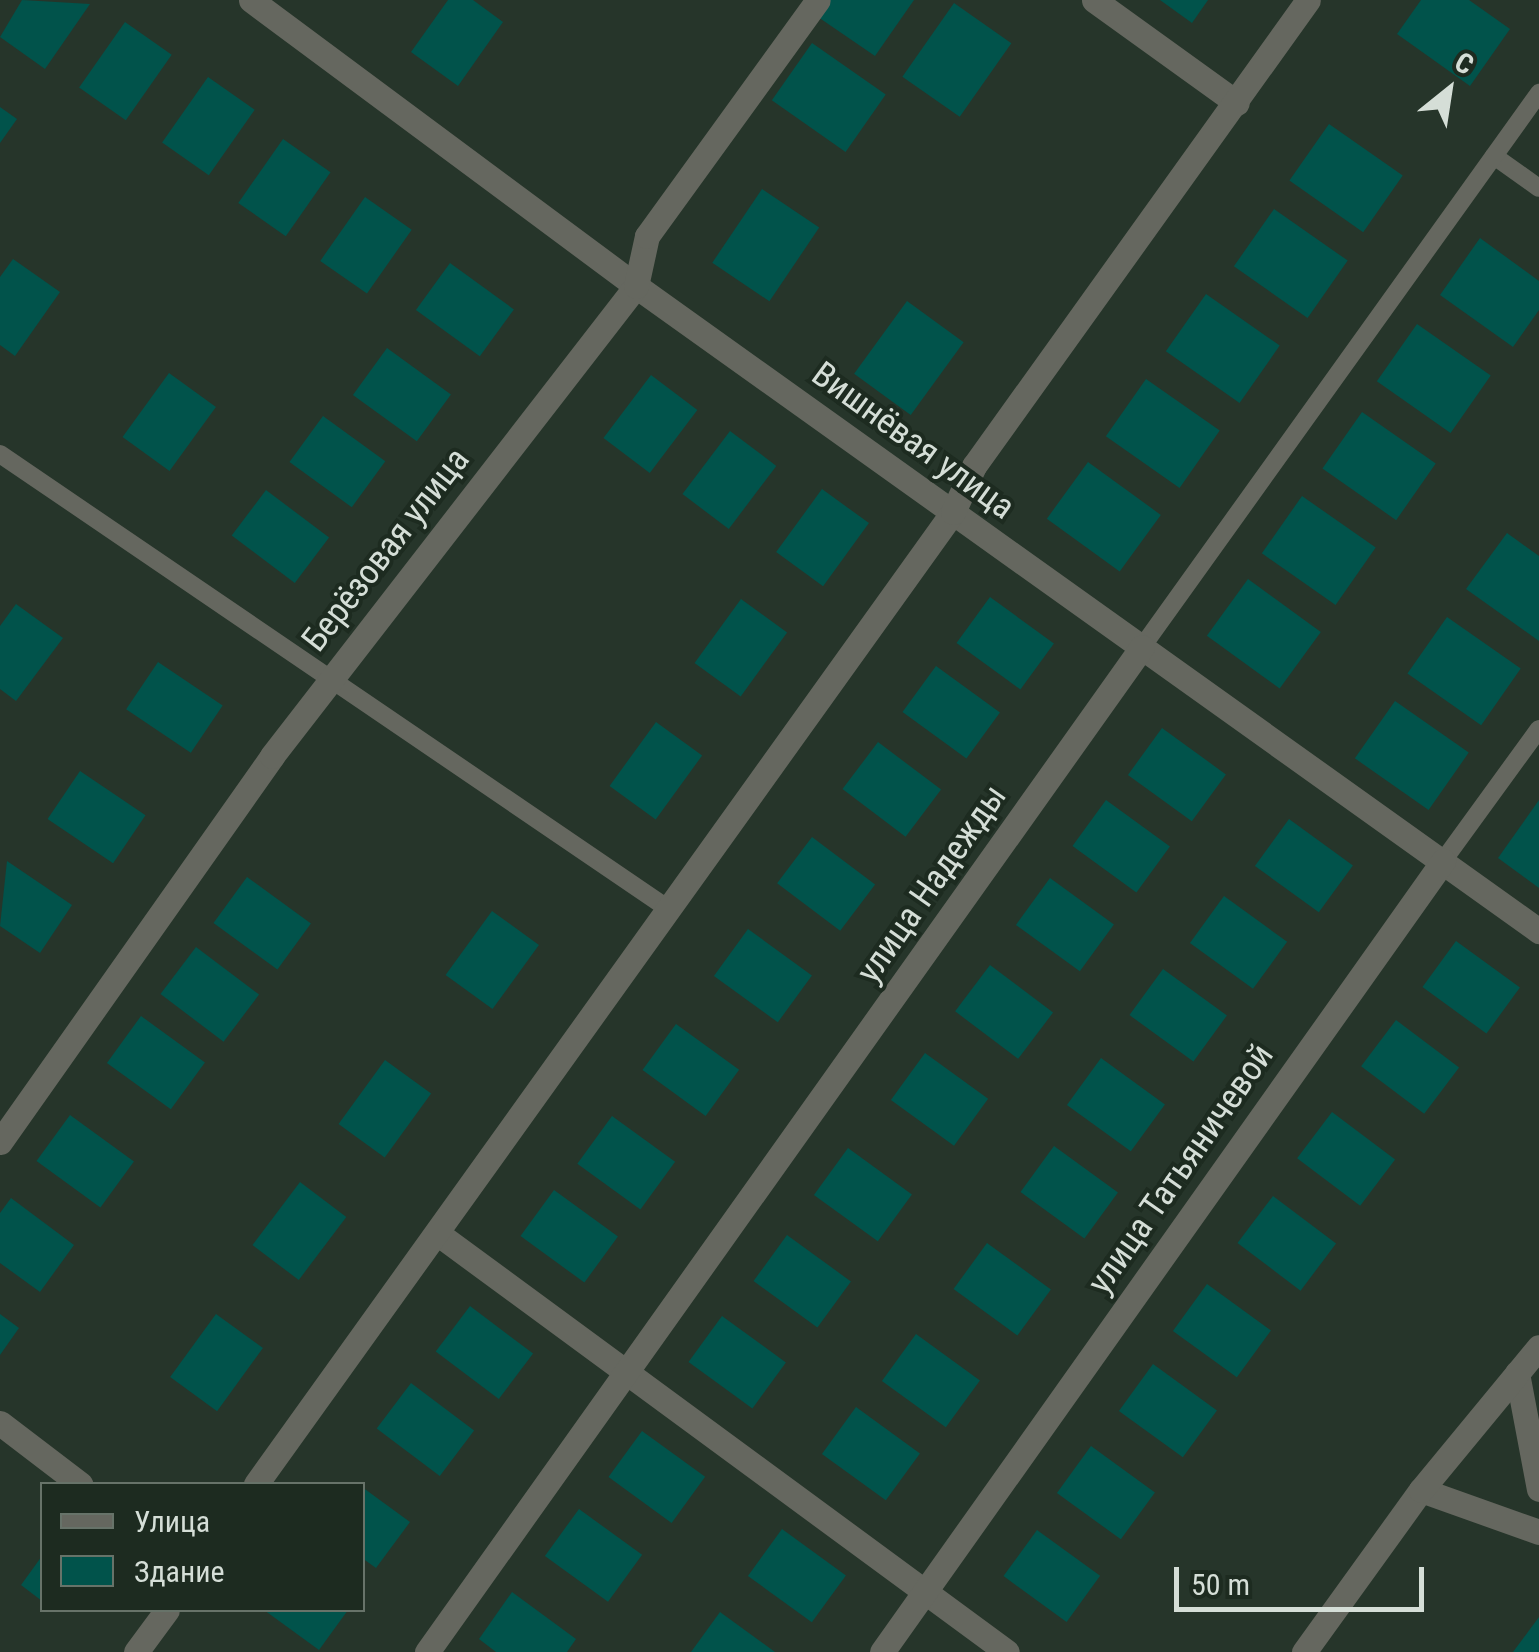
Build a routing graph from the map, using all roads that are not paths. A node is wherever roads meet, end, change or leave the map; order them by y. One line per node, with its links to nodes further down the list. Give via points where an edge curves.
1 (252, 0): 9 (street, Вишнёвая улица)
2 (818, 0): 9 (street, Берёзовая улица, via 646,236)
3 (1094, 0): 6 (street)
4 (1308, 0): 6 (street)
5 (1539, 93): 7 (lane, улица Надежды)
6 (1236, 103): 11 (street, via 974,466)
7 (1494, 156): 8 (lane); 12 (lane, улица Надежды)
8 (1539, 188)
9 (636, 286): 11 (street, Вишнёвая улица); 13 (street, Берёзовая улица)
10 (0, 454): 13 (lane)
11 (953, 512): 12 (street, Вишнёвая улица); 16 (street)
12 (1142, 647): 15 (street, Вишнёвая улица); 22 (street, улица Надежды)
13 (327, 682): 16 (lane); 18 (street, Берёзовая улица)
14 (1539, 729): 15 (lane, улица Татьяничевой)
15 (1444, 860): 17 (street, Вишнёвая улица); 29 (street, улица Татьяничевой)
16 (670, 910): 19 (street)
17 (1539, 930)
18 (0, 1142)
19 (437, 1232): 22 (street); 25 (street)
20 (1539, 1347): 21 (street)
21 (1517, 1373): 26 (street); 27 (street)
22 (627, 1375): 29 (street); 32 (street, улица Надежды)
23 (0, 1423): 24 (street)
24 (77, 1482)
25 (257, 1482)
26 (1539, 1488)
27 (1421, 1490): 28 (street); 35 (street)
28 (1539, 1532)
29 (924, 1592): 33 (street, улица Татьяничевой); 34 (street)
30 (165, 1612): 31 (street)
31 (136, 1652)
32 (427, 1652)
33 (882, 1652)
34 (1006, 1652)
35 (1304, 1652)

